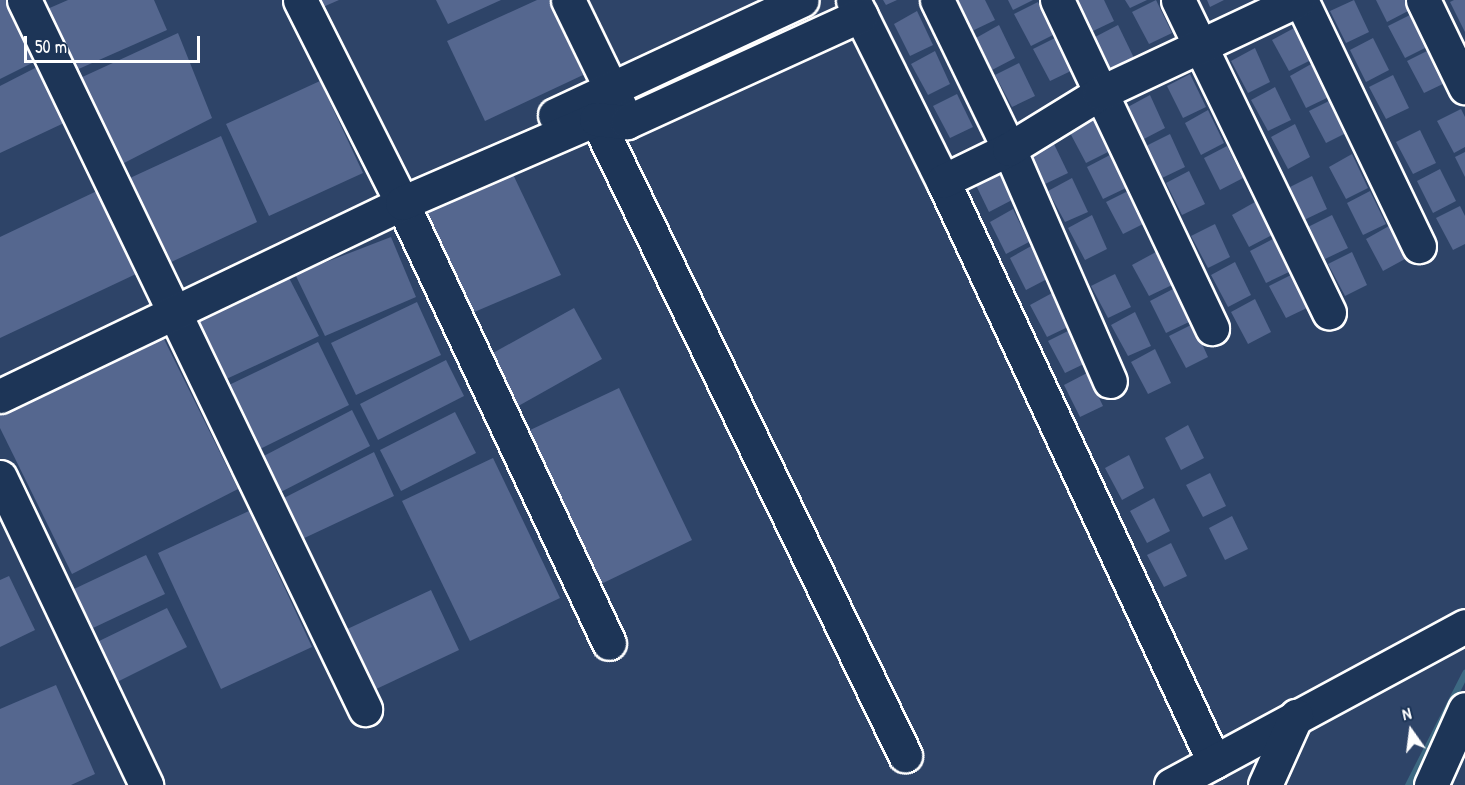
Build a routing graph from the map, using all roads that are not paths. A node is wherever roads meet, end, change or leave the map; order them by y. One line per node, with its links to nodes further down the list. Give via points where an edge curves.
1 (24, 0): 19 (street)
2 (300, 0): 17 (street)
3 (568, 0): 14 (street)
4 (802, 0): 14 (street)
5 (937, 0): 15 (street)
6 (1057, 0): 13 (street)
7 (1179, 0): 11 (street)
8 (1300, 0): 11 (street); 18 (street)
9 (1423, 0): 12 (street)
10 (857, 8): 14 (street); 16 (street)
11 (1200, 47): 13 (street); 20 (street)
12 (1465, 87)
13 (1100, 93): 15 (street); 21 (street)
14 (605, 108): 17 (street); 31 (street)
15 (1009, 149): 16 (street); 23 (street)
16 (943, 181): 32 (street)
17 (398, 197): 19 (street); 27 (street)
18 (1419, 246)
19 (170, 306): 22 (street); 24 (street); 28 (street)
20 (1329, 312)
21 (1212, 328)
22 (0, 377)
23 (1110, 381)
24 (0, 396)
25 (0, 477): 33 (street)
26 (1455, 631): 30 (street)
27 (609, 643)
28 (365, 709)
29 (1465, 709): 36 (street)
30 (1296, 716): 32 (street); 35 (street)
31 (905, 755)
32 (1214, 762): 34 (street)
33 (146, 785)
34 (1171, 785)
35 (1265, 785)
36 (1431, 785)

